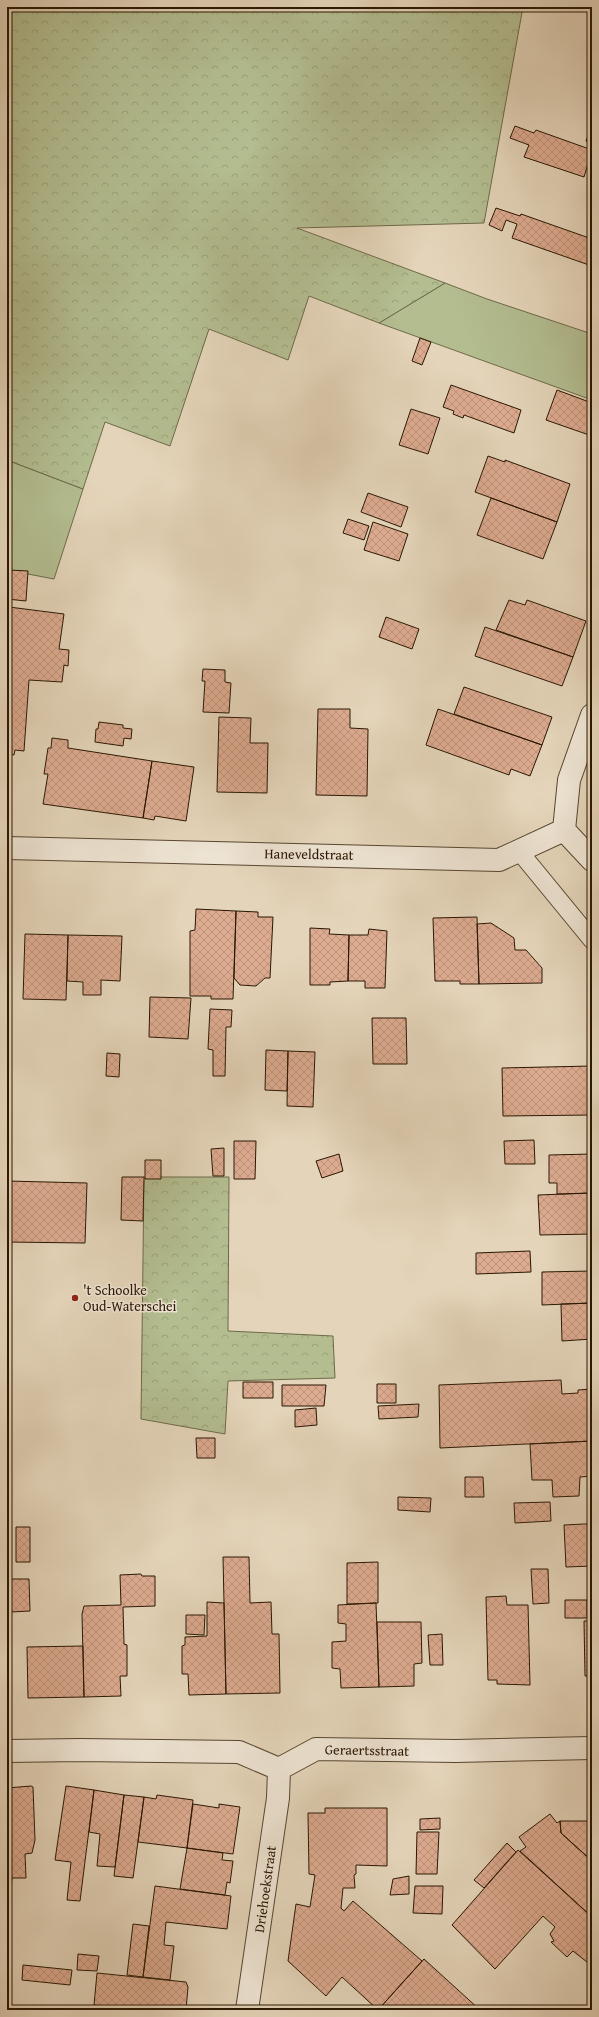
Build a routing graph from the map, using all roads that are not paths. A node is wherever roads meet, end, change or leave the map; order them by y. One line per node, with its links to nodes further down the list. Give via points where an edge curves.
1 (592, 715): 2 (street, via 569,780)
2 (564, 830): 4 (street, Haneveldstraat); 5 (street)
3 (7, 848): 4 (street, Haneveldstraat, via 499,860)
4 (519, 851): 6 (lane)
5 (592, 860)
6 (592, 940)
7 (592, 1748): 9 (street, Geraertsstraat, via 456,1751 316,1749)
8 (7, 1751): 9 (street, via 240,1752)
9 (279, 1769): 10 (street, Driehoekstraat, via 278,1798)
10 (247, 2010)

